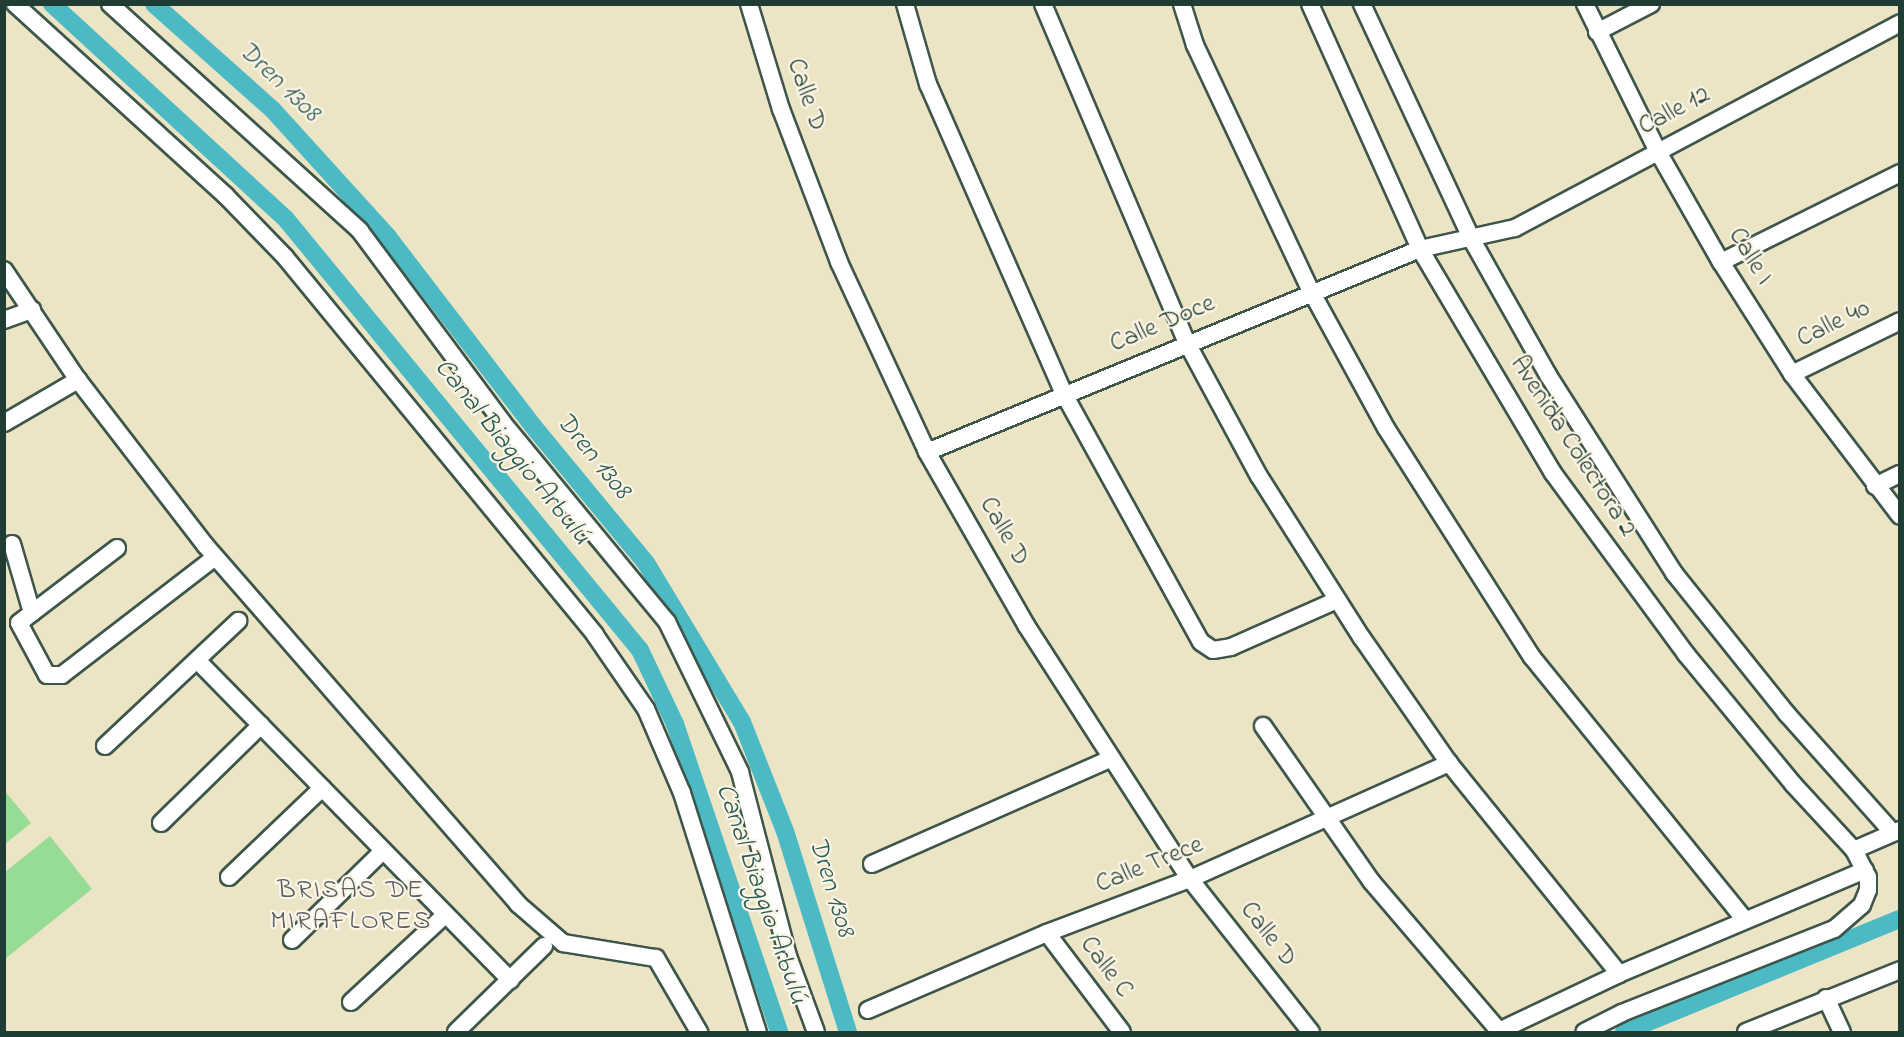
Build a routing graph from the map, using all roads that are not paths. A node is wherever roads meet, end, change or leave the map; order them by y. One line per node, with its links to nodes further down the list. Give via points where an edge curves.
1 (15, 4): 67 (street, via 225,195 285,257 594,635 646,709 682,793)
2 (110, 4): 68 (street, via 360,231 502,423 667,622 740,772 789,956)
3 (749, 4): 28 (street, Calle D, via 781,109 839,262)
4 (905, 4): 26 (street, via 928,84)
5 (1043, 4): 23 (street)
6 (1182, 4): 19 (street, via 1195,45)
7 (1310, 4): 16 (street, Avenida Colectora 2)
8 (1362, 4): 15 (street, Avenida Colectora 2)
9 (1585, 4): 12 (street, Calle I)
10 (1651, 4): 12 (street)
11 (1899, 23): 13 (street, Calle 12)
12 (1597, 32): 13 (street, Calle I)
13 (1657, 150): 15 (street, Calle 12, via 1515,228); 17 (street, Calle I)
14 (1899, 173): 17 (street)
15 (1472, 240): 16 (street, Calle 12); 47 (street, Avenida Colectora 2, via 1548,375 1674,573 1787,714)
16 (1420, 249): 19 (street, Calle Doce); 49 (street, Avenida Colectora 2, via 1553,473 1595,533 1693,663 1792,784)
17 (1721, 262): 24 (street, Calle I)
18 (4, 270): 20 (street)
19 (1311, 291): 23 (street, Calle Doce); 55 (street, via 1386,428 1532,657)
20 (32, 310): 21 (street); 25 (street)
21 (4, 320)
22 (1899, 321): 24 (street, Calle 40)
23 (1187, 343): 26 (street, Calle Doce); 35 (street, via 1259,476)
24 (1792, 374): 30 (street, Calle I)
25 (78, 380): 27 (street); 34 (street)
26 (1064, 394): 28 (street, Calle Doce); 35 (street, via 1201,642 1213,650 1231,646)
27 (4, 423)
28 (927, 452): 42 (street, Calle D, via 1026,625)
29 (1899, 474): 30 (street)
30 (1875, 486): 31 (street, Calle I)
31 (1899, 516)
32 (12, 544): 36 (street)
33 (117, 548): 36 (street)
34 (216, 557): 36 (street, via 62,675 47,675 35,659 18,623); 66 (street, via 518,904 563,943 656,958)
35 (1337, 600): 43 (street)
36 (32, 613)
37 (238, 621): 38 (street)
38 (197, 660): 39 (street); 41 (street)
39 (261, 725): 44 (street); 46 (street)
40 (1263, 726): 45 (street)
41 (105, 746)
42 (1112, 758): 50 (street); 53 (street, Calle D)
43 (1449, 763): 45 (street, Calle Trece); 60 (street)
44 (322, 788): 48 (street); 52 (street)
45 (1328, 820): 53 (street, Calle Trece); 60 (street, via 1371,881 1499,1031)
46 (161, 823)
47 (1896, 831): 49 (street)
48 (383, 850): 54 (street); 57 (street)
49 (1854, 850): 51 (street, Avenida Colectora 2)
50 (872, 864)
51 (1865, 870): 55 (street); 71 (street, via 1868,890 1862,905 1834,929 1622,1013)
52 (229, 877)
53 (1190, 879): 56 (street, Calle Trece); 70 (street, Calle D)
54 (446, 914): 61 (street); 63 (street)
55 (1745, 920): 60 (street)
56 (1047, 933): 64 (street, Calle Trece); 69 (street, Calle C)
57 (292, 939)
58 (544, 946): 61 (street)
59 (1899, 970): 62 (street)
60 (1619, 974)
61 (510, 980): 65 (street)
62 (1826, 998): 72 (street); 73 (street)
63 (351, 1002)
64 (868, 1010)
65 (456, 1032)
66 (699, 1032)
67 (758, 1032)
68 (816, 1032)
69 (1122, 1032)
70 (1311, 1032)
71 (1584, 1032)
72 (1746, 1032)
73 (1842, 1032)

